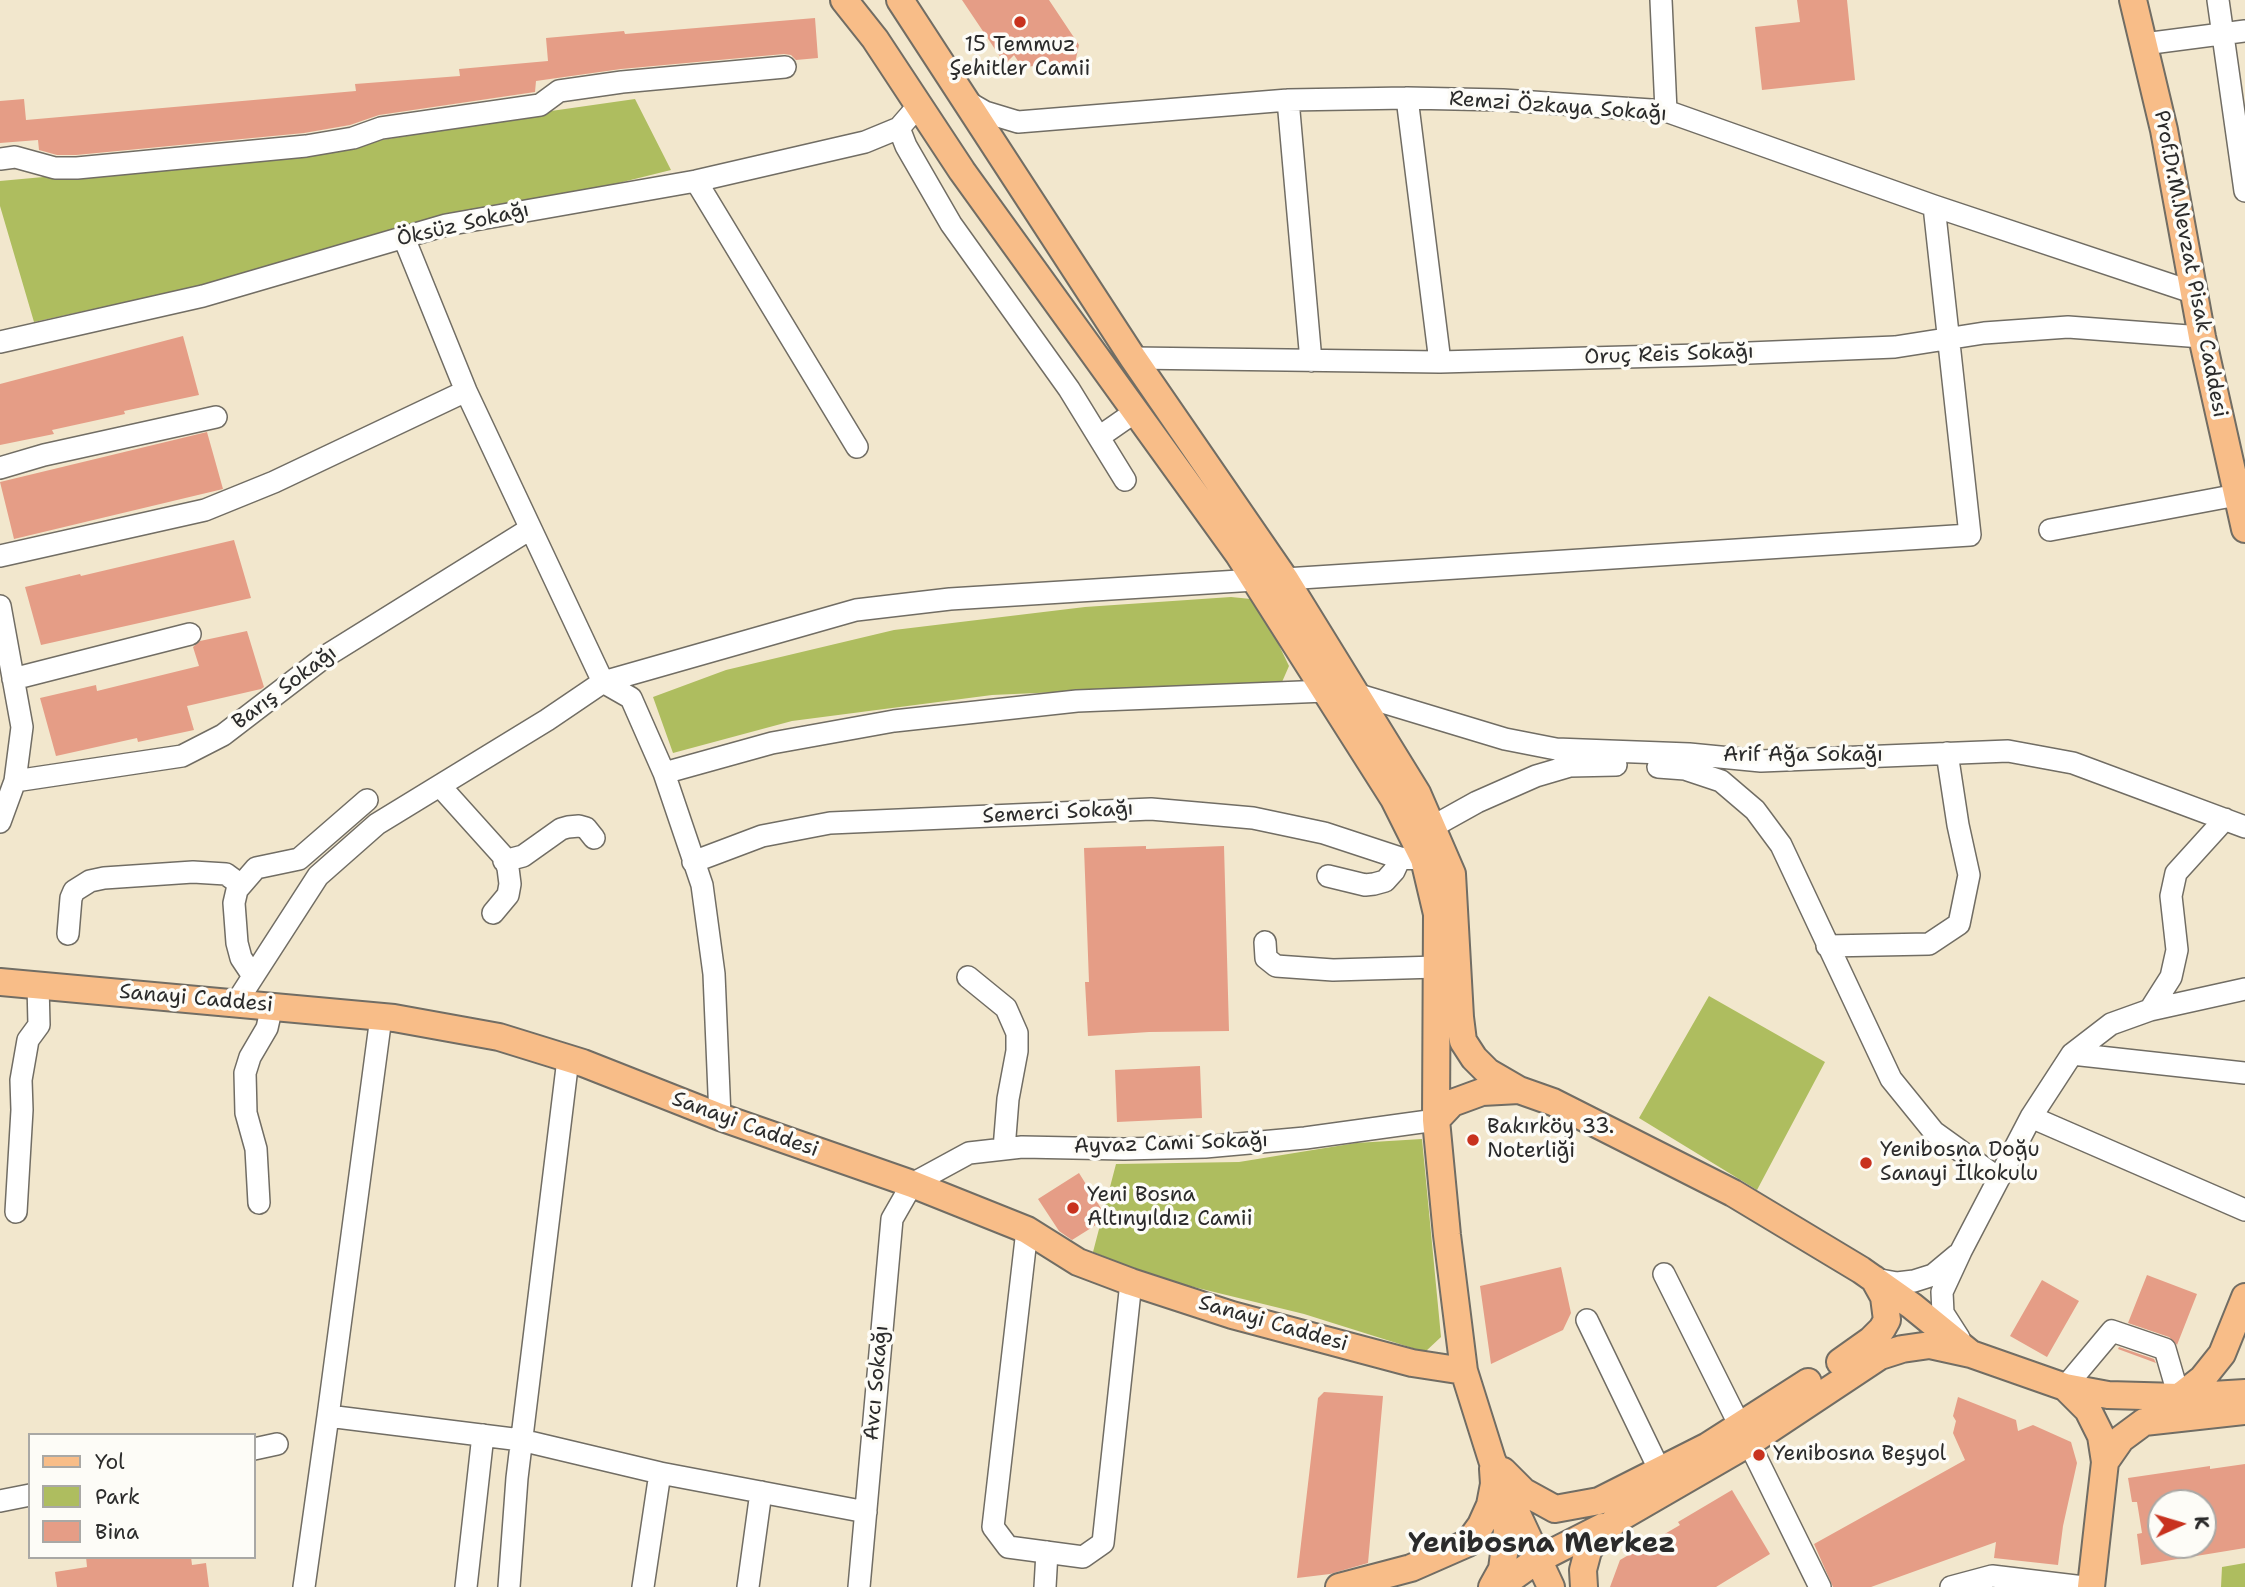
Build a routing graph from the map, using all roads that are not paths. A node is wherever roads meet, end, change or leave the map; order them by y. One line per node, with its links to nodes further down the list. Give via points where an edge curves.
1 (844, 0): 13 (main road)
2 (1661, 0): 14 (street)
3 (2133, 0): 8 (main road, Prof.Dr.M.Nevzat Pisak Caddesi)
4 (2218, 0): 7 (street)
5 (902, 1): 11 (main road)
6 (2245, 31): 7 (street)
7 (2224, 34): 8 (street); 20 (street)
8 (2144, 44): 23 (main road, Prof.Dr.M.Nevzat Pisak Caddesi)
9 (785, 67): 18 (street, via 559,91 540,105 381,128 306,146 77,168)
10 (1407, 98): 12 (street, Remzi Özkaya Sokağı); 14 (street, Remzi Özkaya Sokağı); 29 (street)
11 (965, 100): 15 (street); 17 (main road)
12 (1288, 100): 15 (street, Remzi Özkaya Sokağı); 28 (street)
13 (919, 105): 16 (street, Öksüz Sokağı); 31 (main road)
14 (1666, 111): 21 (street, Remzi Özkaya Sokağı)
15 (1018, 122): 17 (street)
16 (899, 128): 19 (street, Öksüz Sokağı, via 864,142); 33 (street, via 951,224)
17 (995, 146): 27 (main road)
18 (0, 159)
19 (696, 181): 22 (street, Öksüz Sokağı, via 446,225); 34 (street)
20 (2245, 191)
21 (1934, 206): 23 (street, Remzi Özkaya Sokağı); 25 (street)
22 (404, 237): 26 (street, Öksüz Sokağı, via 203,296); 30 (street)
23 (2195, 293): 24 (main road, Prof.Dr.M.Nevzat Pisak Caddesi)
24 (2202, 337): 25 (street, Oruç Reis Sokağı, via 2068,327); 37 (main road, Prof.Dr.M.Nevzat Pisak Caddesi)
25 (1947, 340): 29 (street, Oruç Reis Sokağı, via 1895,347); 42 (street, via 1970,535)
26 (0, 342)
27 (1133, 358): 28 (street, Oruç Reis Sokağı); 42 (main road)
28 (1311, 361): 29 (street, Oruç Reis Sokağı)
29 (1440, 362)
30 (466, 391): 38 (street); 41 (street, via 205,510)
31 (1135, 412): 33 (street); 43 (main road)
32 (216, 417): 35 (street)
33 (1099, 438): 36 (street)
34 (858, 447)
35 (0, 468)
36 (1125, 480)
37 (2237, 495): 39 (main road, Prof.Dr.M.Nevzat Pisak Caddesi); 40 (street)
38 (530, 529): 48 (street); 53 (street, Barış Sokağı, via 326,656 223,735 182,756)
39 (2245, 529)
40 (2050, 530)
41 (0, 556)
42 (1285, 579): 50 (main road)
43 (1255, 580): 48 (street, via 950,599 856,610); 49 (main road)
44 (0, 606): 46 (street)
45 (190, 634): 47 (street)
46 (4, 656): 47 (street)
47 (13, 679): 53 (street, via 22,727)
48 (603, 682): 52 (street, via 631,698); 54 (street)
49 (1326, 691): 52 (street, via 1077,701 894,720 772,743); 60 (main road, via 1394,799)
50 (1356, 694): 51 (street, Arif Ağa Sokağı, via 1505,739 1556,749 1761,761); 58 (main road, via 1417,793)
51 (1947, 753): 57 (street, Arif Ağa Sokağı, via 2008,751 2073,763); 68 (street, via 1969,875 1959,923 1929,944)
52 (664, 773): 62 (street)
53 (15, 781): 56 (street)
54 (440, 786): 61 (street); 70 (street, via 377,824 318,876)
55 (367, 800): 64 (street, via 299,859 256,868)
56 (0, 822)
57 (2235, 823): 77 (street, via 2176,873 2171,896 2178,950 2171,978)
58 (1432, 827): 68 (street, via 1524,781 1570,766 1685,769 1721,781 1755,810 1781,845); 82 (main road, via 1452,874 1463,1041 1488,1072)
59 (594, 838): 61 (street, via 586,828 568,827 523,856)
60 (1412, 858): 62 (street, Semerci Sokağı, via 1252,818 1151,809 830,823 762,836); 63 (street, via 1385,881 1374,884); 69 (main road, via 1437,914)
61 (505, 861): 65 (street, via 508,895)
62 (693, 862): 84 (street, via 702,885 714,975)
63 (1328, 876)
64 (242, 885): 66 (street, via 226,874 193,872 90,881 71,898); 70 (street, via 234,903 237,943)
65 (493, 913)
66 (68, 934)
67 (1265, 942): 69 (street, via 1266,958 1276,966 1344,970)
68 (1827, 946): 87 (street, via 1891,1079 1934,1132)
69 (1437, 967): 85 (main road)
70 (253, 976): 75 (street)
71 (968, 977): 86 (street, via 1006,1008 1017,1033)
72 (0, 982): 73 (main road, Sanayi Caddesi)
73 (38, 984): 75 (main road, Sanayi Caddesi); 91 (street, via 39,1025 28,1040 21,1080)
74 (2245, 989): 77 (street)
75 (236, 1003): 76 (main road, Sanayi Caddesi)
76 (272, 1006): 78 (main road, Sanayi Caddesi); 89 (street, via 267,1028 245,1073)
77 (2150, 1010): 79 (street, via 2111,1024)
78 (381, 1017): 80 (main road, Sanayi Caddesi, via 499,1037); 105 (street)
79 (2072, 1054): 81 (street); 83 (street)
80 (568, 1059): 84 (main road, Sanayi Caddesi); 108 (street)
81 (2245, 1073)
82 (1519, 1090): 85 (main road, via 1482,1092 1452,1103); 95 (main road, via 1566,1108 1734,1193)
83 (2031, 1116): 87 (street); 90 (street)
84 (720, 1118): 88 (main road, Sanayi Caddesi)
85 (1436, 1120): 86 (street, Ayvaz Cami Sokağı, via 1205,1147); 100 (main road)
86 (1004, 1149): 88 (street, Ayvaz Cami Sokağı, via 969,1153)
87 (1998, 1178): 93 (street)
88 (912, 1184): 92 (main road, Sanayi Caddesi); 118 (street, Avcı Sokağı, via 892,1219)
89 (259, 1203)
90 (2245, 1210)
91 (16, 1212)
92 (1027, 1230): 96 (main road, Sanayi Caddesi, via 1078,1262); 120 (street, via 993,1527 1008,1547)
93 (1961, 1251): 95 (street, via 1933,1275 1898,1283); 99 (street, via 1942,1292 1943,1313)
94 (1664, 1274): 106 (street)
95 (1874, 1279): 99 (main road); 106 (main road, via 1887,1309 1882,1329)
96 (1131, 1282): 100 (main road, Sanayi Caddesi, via 1233,1315 1399,1359); 120 (street, via 1103,1543 1083,1558)
97 (2245, 1297): 103 (main road, via 2222,1354 2202,1379)
98 (1587, 1320): 113 (street)
99 (1971, 1354): 101 (main road); 106 (main road, via 1930,1345 1880,1356)
100 (1464, 1371): 111 (main road)
101 (2065, 1387): 103 (main road, via 2108,1395); 103 (street, via 2112,1331 2165,1349); 112 (main road, via 2088,1410 2101,1436)
102 (2245, 1393): 103 (main road)
103 (2179, 1397)
104 (2245, 1411): 112 (main road, via 2144,1422 2121,1439)
105 (328, 1416): 107 (street); 123 (street)
106 (1745, 1434): 113 (main road, via 1708,1446); 119 (main road); 135 (street)
107 (483, 1435): 108 (street); 124 (street)
108 (522, 1440): 114 (street); 125 (street)
109 (277, 1444): 110 (street)
110 (256, 1449)
111 (1492, 1460): 113 (main road, via 1524,1492 1555,1509 1599,1501); 121 (main road); 130 (main road, via 1490,1505 1468,1543 1411,1568); 131 (main road, via 1507,1531 1502,1569)
112 (2105, 1462): 138 (main road)
113 (1660, 1471)
114 (660, 1472): 115 (street); 126 (street)
115 (761, 1492): 118 (street); 127 (street)
116 (28, 1495): 117 (street)
117 (0, 1501)
118 (866, 1511): 128 (street, Avcı Sokağı)
119 (1616, 1520): 121 (main road); 134 (main road, via 1588,1550)
120 (1047, 1552): 129 (street)
121 (1537, 1560): 122 (main road); 132 (main road)
122 (1551, 1586): 133 (main road, via 1533,1579)
123 (304, 1587)
124 (466, 1587)
125 (509, 1587)
126 (643, 1587)
127 (748, 1587)
128 (859, 1587)
129 (1045, 1587)
130 (1339, 1587)
131 (1492, 1587)
132 (1499, 1587)
133 (1506, 1587)
134 (1584, 1587)
135 (1820, 1587)
136 (1951, 1587): 137 (street, via 1992,1576)
137 (2084, 1587)
138 (2091, 1587)

